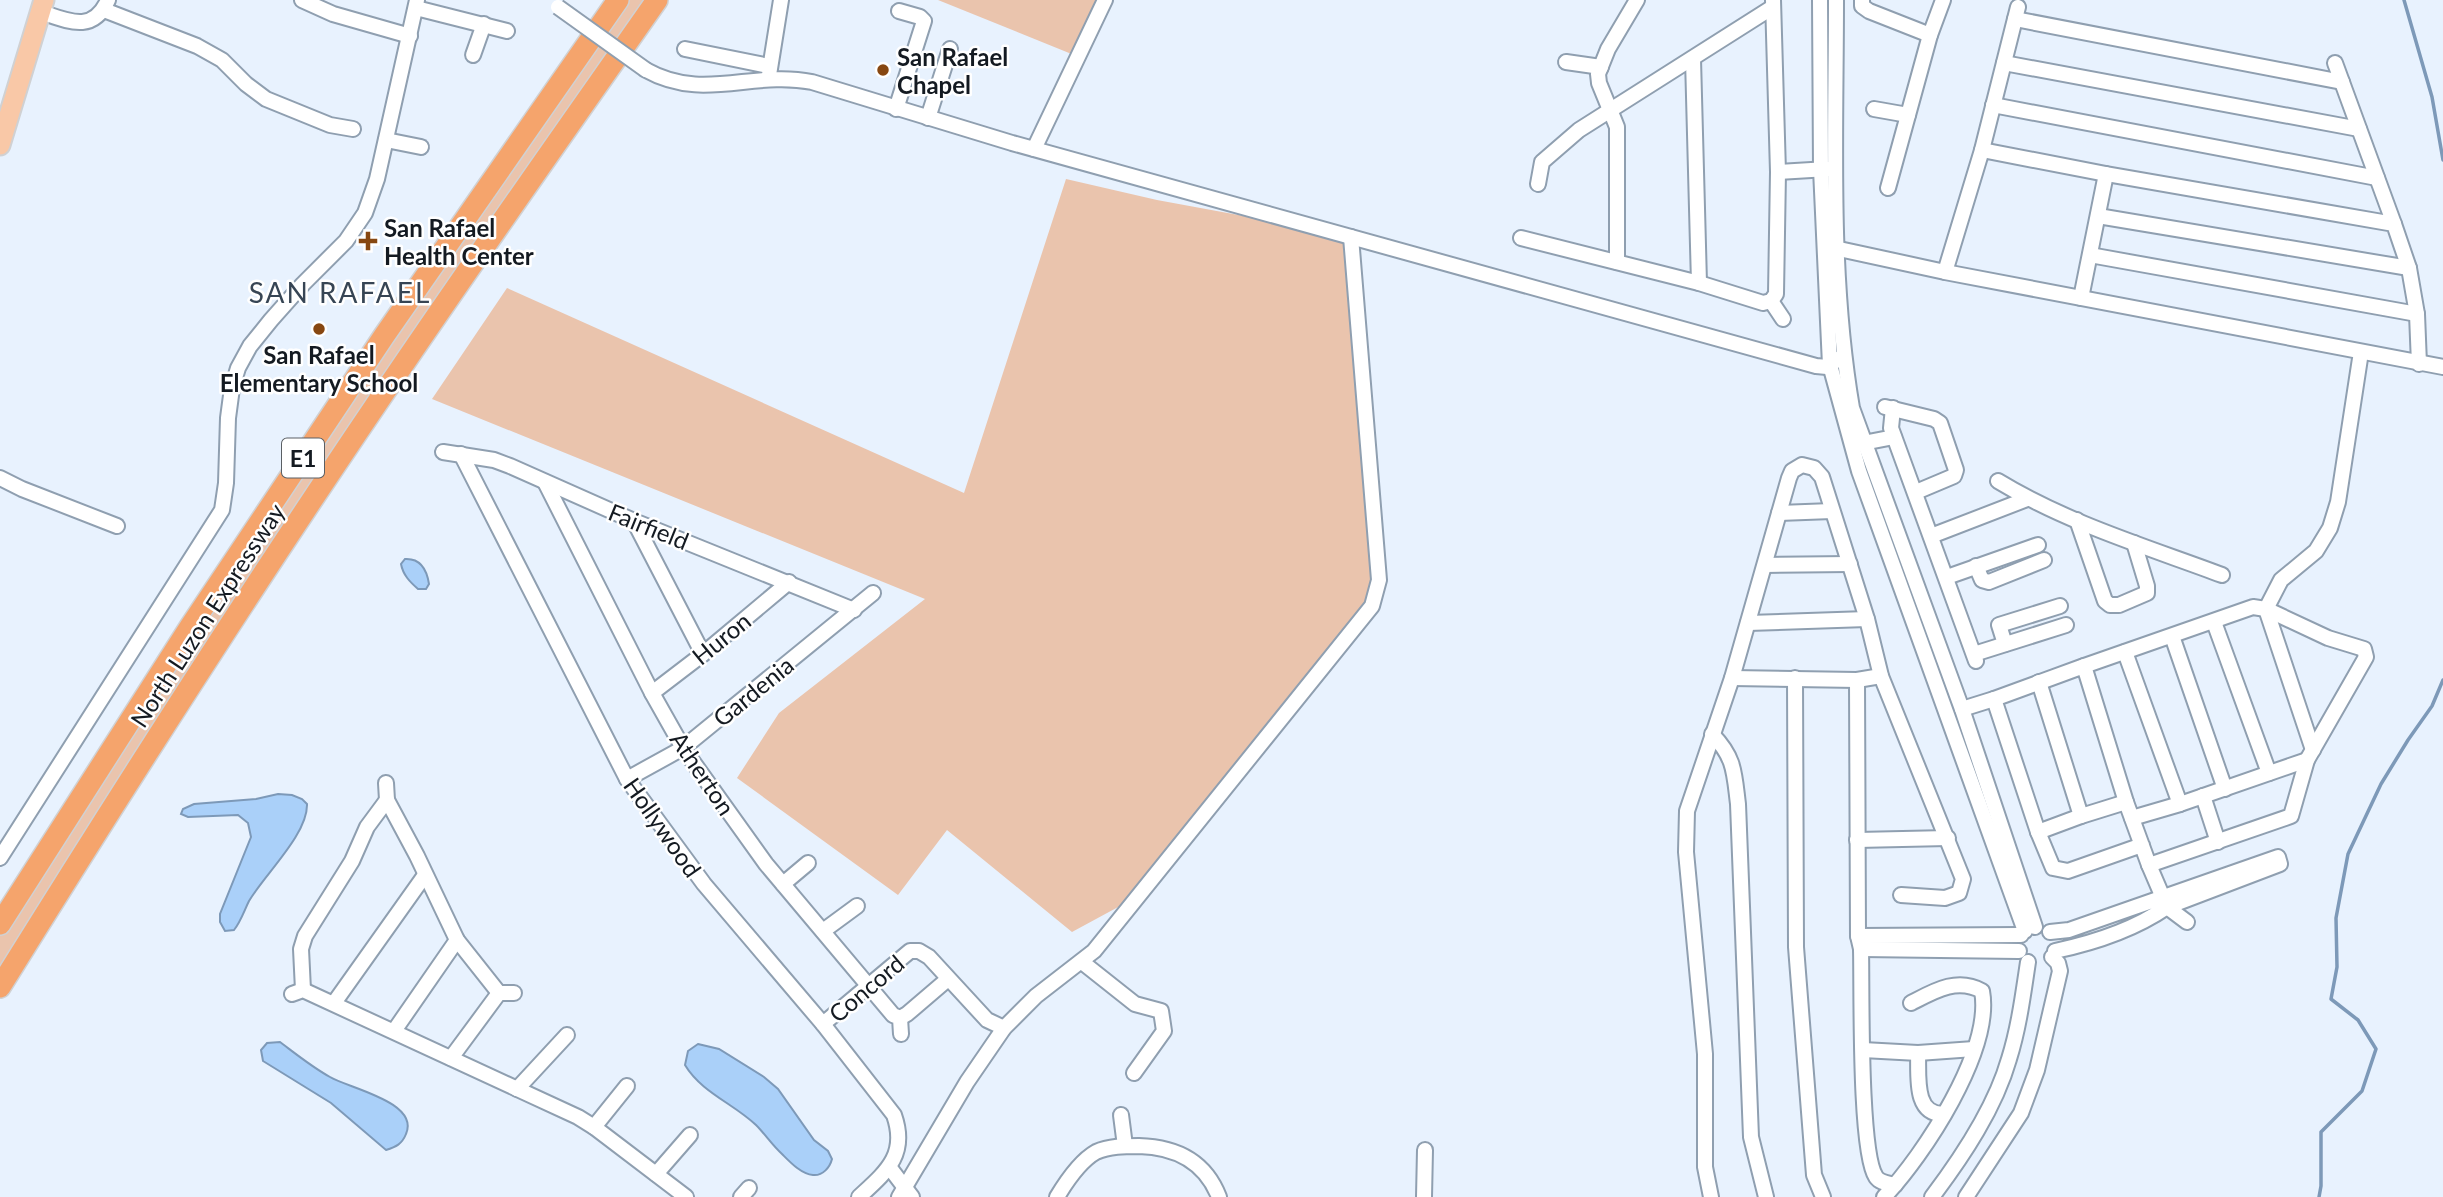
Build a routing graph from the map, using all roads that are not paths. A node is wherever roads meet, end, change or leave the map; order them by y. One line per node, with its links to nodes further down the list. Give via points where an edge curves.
1 (302, 0): 20 (street)
2 (618, 0): 139 (highway, North Luzon Expressway / E1, via 376,347)
3 (657, 0): 150 (highway, North Luzon Expressway / E1, via 318,492)
4 (781, 0): 29 (street)
5 (1105, 0): 42 (street)
6 (1637, 0): 28 (street)
7 (1820, 0): 44 (street)
8 (1836, 0): 45 (street)
9 (1862, 0): 19 (street, via 1869,11)
10 (1943, 0): 19 (street)
11 (417, 4): 17 (street); 20 (street)
12 (554, 4): 29 (street, bridge, via 646,71 667,80 689,86)
13 (1773, 4): 24 (street); 46 (street)
14 (106, 5): 15 (street, via 96,18 78,23); 37 (street, via 222,60 266,99 330,125)
15 (43, 6): 40 (main road)
16 (899, 12): 32 (street, via 924,21)
17 (484, 24): 18 (street); 23 (street)
18 (507, 31)
19 (1930, 35): 35 (street)
20 (410, 36): 39 (street)
21 (950, 49): 36 (street)
22 (685, 50): 29 (street)
23 (474, 54)
24 (1693, 59): 33 (street); 60 (street)
25 (1566, 62): 28 (street)
26 (2004, 63): 30 (street, via 2017,13); 31 (street); 38 (street)
27 (2335, 63): 30 (street)
28 (1601, 67): 33 (street, via 1599,83)
29 (769, 73): 32 (street)
30 (2342, 82): 38 (street)
31 (1993, 105): 43 (street); 48 (street)
32 (896, 109): 36 (street)
33 (1612, 109): 49 (street, via 1549,153 1542,162); 57 (street, via 1618,127)
34 (1874, 109): 35 (street)
35 (1908, 115): 50 (street)
36 (928, 118): 42 (street)
37 (353, 129)
38 (2359, 129): 48 (street)
39 (386, 140): 41 (street); 129 (street, via 365,214 346,241 271,320 237,368 227,428 222,510)
40 (0, 145)
41 (421, 147)
42 (1034, 149): 53 (street)
43 (1982, 150): 47 (street); 59 (street)
44 (1821, 169): 45 (street); 46 (street); 55 (street)
45 (1836, 169): 55 (street)
46 (1778, 172): 62 (street, via 1776,294)
47 (2106, 174): 51 (street); 52 (street)
48 (2377, 178): 52 (street)
49 (1538, 184)
50 (1888, 188)
51 (2098, 216): 56 (street); 58 (street)
52 (2394, 224): 58 (street)
53 (1351, 237): 68 (street, via 1816,366); 147 (street, via 1379,580 1372,606)
54 (1521, 238): 57 (street)
55 (1831, 247): 59 (street); 66 (street); 68 (street)
56 (2090, 255): 61 (street); 63 (street)
57 (1617, 262): 60 (street)
58 (2409, 268): 63 (street)
59 (1945, 272): 61 (street)
60 (1699, 283): 62 (street, via 1763,303)
61 (2081, 298): 65 (street)
62 (1771, 301): 64 (street)
63 (2417, 314): 67 (street)
64 (1783, 319)
65 (2361, 352): 67 (street); 93 (street, via 2330,528 2316,551 2281,580)
66 (1843, 356): 68 (street); 71 (street)
67 (2419, 364): 69 (street)
68 (1830, 365): 71 (street)
69 (2443, 367)
70 (1892, 432): 71 (street); 77 (street); 77 (street, via 1889,407 1940,423 1956,470 1950,479)
71 (1857, 440): 110 (street); 141 (street, via 1859,471)
72 (443, 452): 73 (street, Fairfield)
73 (461, 454): 76 (street, Fairfield, via 494,460); 115 (street, Hollywood)
74 (0, 478): 83 (street)
75 (1998, 481): 78 (street)
76 (545, 482): 82 (street, Fairfield); 108 (street, Atherton)
77 (1916, 492): 84 (street)
78 (2027, 499): 81 (street); 84 (street)
79 (1832, 511): 80 (street); 80 (street, via 1819,471 1802,465 1792,471); 86 (street)
80 (1779, 513): 87 (street)
81 (2077, 520): 85 (street); 85 (street, via 2110,605 2147,593)
82 (634, 521): 91 (street, Fairfield); 101 (street)
83 (117, 526)
84 (1931, 536): 90 (street)
85 (2134, 542): 89 (street)
86 (1850, 564): 87 (street); 95 (street)
87 (1765, 565): 97 (street)
88 (1976, 566): 88 (street, via 2036,540 2044,562 1989,582 1982,580); 90 (street)
89 (2222, 575)
90 (1947, 577): 99 (street, via 1975,657)
91 (789, 582): 94 (street, Fairfield); 101 (street, Huron)
92 (873, 593): 94 (street, Gardenia)
93 (2266, 609): 96 (street, via 2253,607); 113 (street); 113 (street, via 2364,649 2366,657)
94 (854, 610): 112 (street, Gardenia)
95 (1867, 619): 97 (street); 103 (street)
96 (2214, 622): 98 (street); 114 (street)
97 (1748, 623): 104 (street)
98 (2172, 636): 100 (street); 117 (street)
99 (2004, 644): 99 (street, via 1999,625 2058,602 2067,626)
100 (2125, 652): 102 (street); 121 (street)
101 (703, 654): 108 (street, Huron)
102 (2084, 666): 107 (street); 120 (street)
103 (1881, 676): 106 (street); 125 (street)
104 (1732, 678): 105 (street); 111 (street)
105 (1795, 678): 106 (street); 183 (street, via 1796,947 1814,1175)
106 (1857, 680): 126 (street)
107 (2039, 682): 109 (street); 122 (street)
108 (652, 693): 112 (street, Atherton)
109 (1994, 699): 110 (street); 124 (street)
110 (1962, 709): 141 (street)
111 (1712, 734): 181 (street, via 1687,811 1686,830 1705,1054 1705,1167); 182 (street, via 1727,749 1734,769 1751,1137)
112 (682, 748): 115 (street, Gardenia); 134 (street, Atherton)
113 (2310, 755): 114 (street); 127 (street, via 2291,816)
114 (2269, 773): 117 (street)
115 (627, 779): 154 (street, Hollywood, via 704,884)
116 (386, 783): 119 (street)
117 (2225, 789): 118 (street)
118 (2203, 796): 121 (street); 127 (street)
119 (387, 800): 133 (street); 151 (street, via 367,827 300,949 298,992)
120 (2126, 802): 122 (street); 123 (street)
121 (2180, 804): 123 (street)
122 (2081, 816): 124 (street)
123 (2132, 818): 128 (street)
124 (2038, 832): 128 (street, via 2049,863 2057,871)
125 (1948, 838): 126 (street); 135 (street, via 1963,879 1959,893 1945,898)
126 (1857, 840): 144 (street)
127 (2218, 842): 132 (street)
128 (2142, 845): 132 (street)
129 (0, 859)
130 (2279, 861): 136 (street)
131 (808, 863): 134 (street)
132 (2149, 866): 136 (street)
133 (425, 874): 143 (street); 151 (street)
134 (783, 884): 140 (street, Atherton)
135 (1901, 895)
136 (2165, 902): 138 (street); 142 (street); 145 (street, via 2155,915)
137 (857, 906): 140 (street)
138 (2187, 922)
139 (0, 924)
140 (823, 931): 149 (street, Atherton)
141 (2027, 931): 142 (street); 144 (street); 146 (street)
142 (2050, 932): 145 (street)
143 (457, 940): 156 (street); 162 (street, via 506,993)
144 (1860, 943): 146 (street); 160 (street)
145 (2054, 954): 146 (street, via 2044,964); 186 (street, via 2060,971 2037,1070 2021,1113)
146 (2023, 957): 185 (street, via 2020,1018 2008,1062 1970,1142)
147 (1082, 962): 155 (street, via 1035,996); 163 (street, via 1135,1004 1157,1008 1163,1014 1164,1031)
148 (948, 979): 149 (street, Concord, via 929,957 909,951); 153 (street); 155 (street, Concord, via 987,1020)
149 (868, 984): 153 (street, Atherton); 154 (street, Concord)
150 (0, 987)
151 (334, 1003): 156 (street)
152 (1911, 1003): 159 (street, via 1948,985 1982,991 1983,1018)
153 (900, 1018): 157 (street)
154 (823, 1024): 172 (street, Hollywood, via 894,1115 898,1135)
155 (1004, 1028): 175 (street, via 967,1082)
156 (394, 1031): 162 (street)
157 (901, 1034)
158 (567, 1035): 165 (street)
159 (1974, 1049): 161 (street); 167 (street)
160 (1863, 1050): 161 (street); 174 (street, via 1866,1137 1874,1175)
161 (1918, 1053): 167 (street, via 1924,1108)
162 (451, 1058): 165 (street)
163 (1134, 1073)
164 (627, 1086): 168 (street)
165 (517, 1089): 168 (street)
166 (1121, 1115): 170 (street)
167 (1944, 1115): 174 (street)
168 (594, 1127): 173 (street)
169 (690, 1135): 173 (street)
170 (1125, 1146): 178 (street, via 1095,1153); 179 (street, via 1158,1147 1189,1157 1205,1171)
171 (1425, 1150): 180 (street)
172 (890, 1168): 175 (street); 177 (street)
173 (656, 1174): 176 (street)
174 (1895, 1185): 184 (street)
175 (905, 1195)
176 (686, 1197)
177 (859, 1197)
178 (1057, 1197)
179 (1219, 1197)
180 (1424, 1197)
181 (1712, 1197)
182 (1766, 1197)
183 (1823, 1197)
184 (1884, 1197)
185 (1932, 1197)
186 (1966, 1197)

